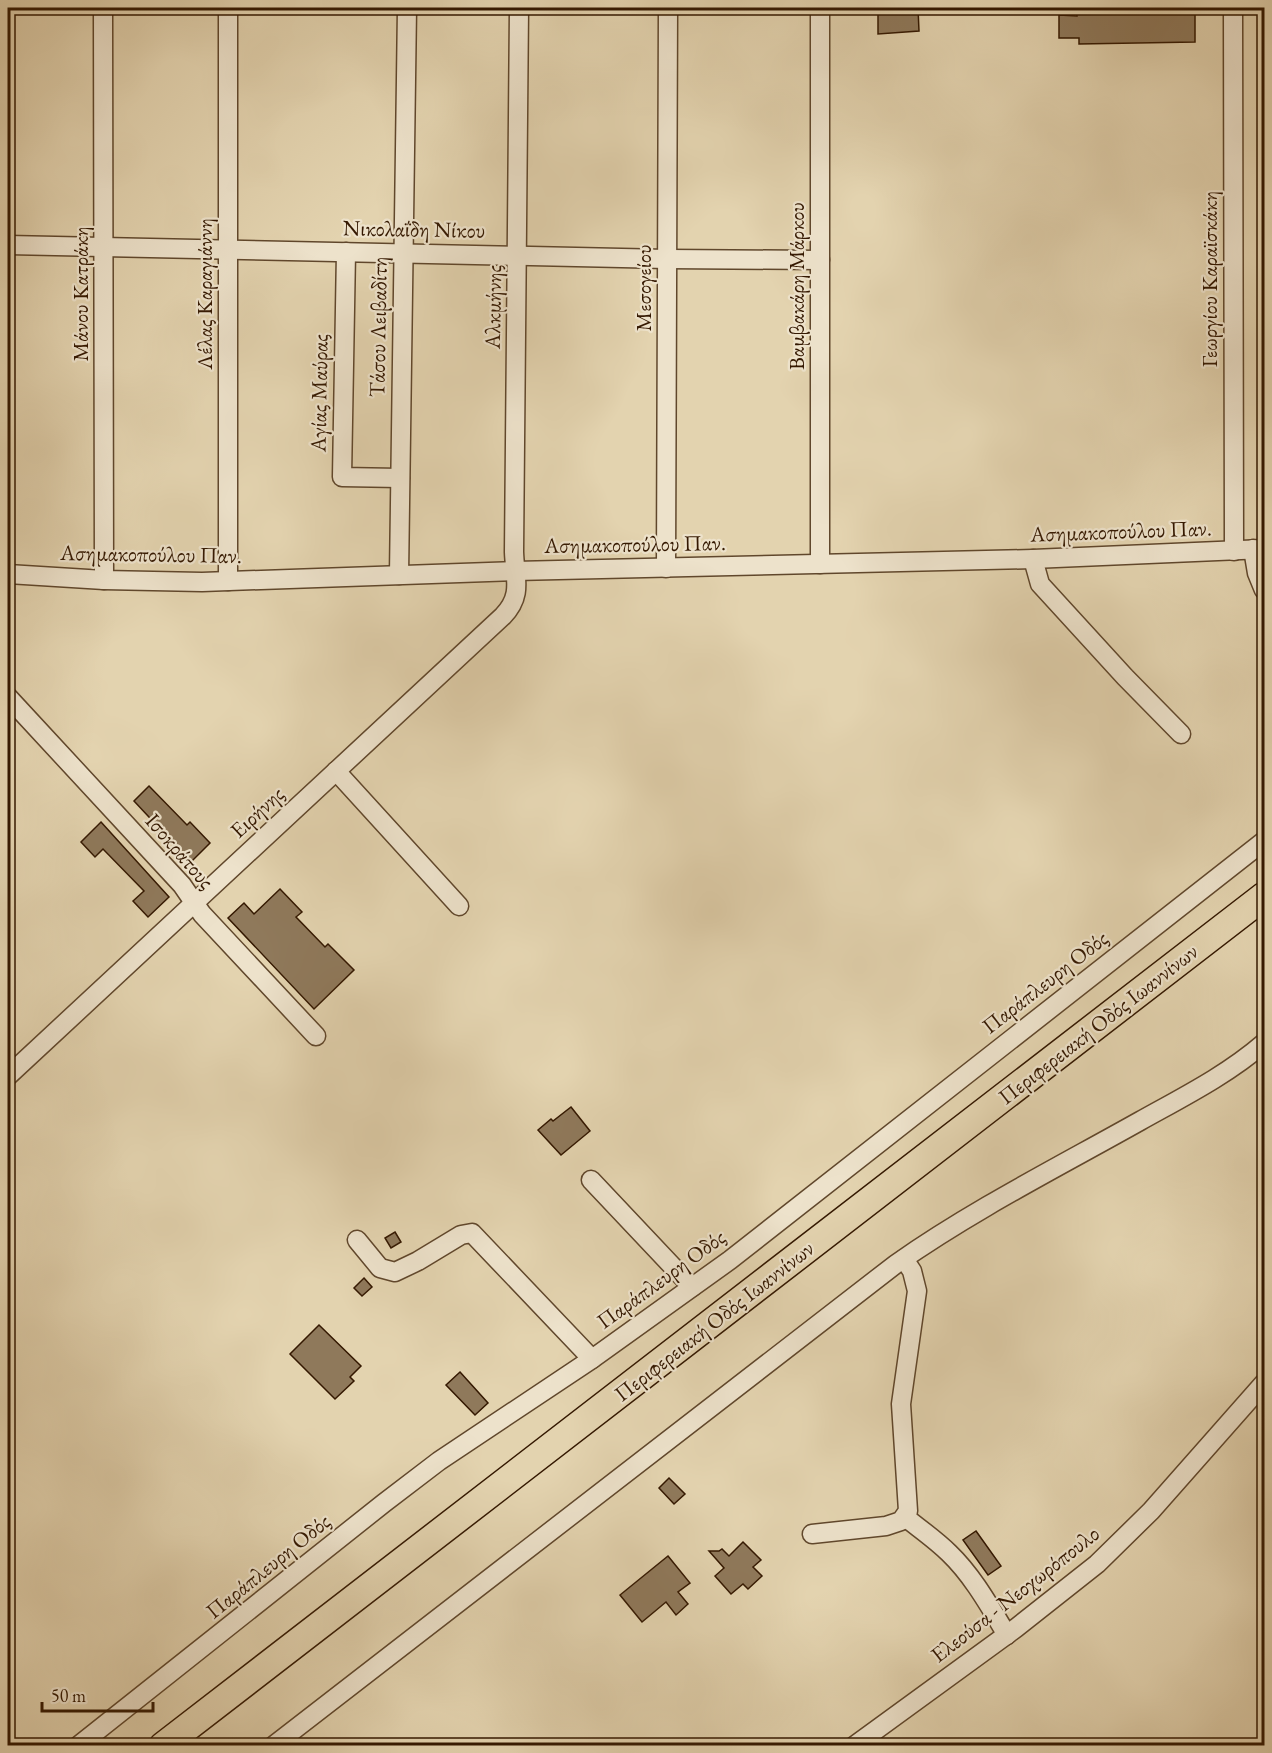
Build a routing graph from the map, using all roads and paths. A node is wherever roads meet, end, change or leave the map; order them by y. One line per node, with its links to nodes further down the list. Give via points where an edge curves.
1 (103, 8): 9 (street, Μάνου Κατράκη)
2 (228, 8): 10 (street, Λέλας Καραγιάννη)
3 (406, 8): 12 (street, Τάσου Λειβαδίτη)
4 (519, 8): 13 (street, Αλκμήνης)
5 (668, 8): 14 (street, Μεσογείου)
6 (820, 8): 15 (street, Βαμβακάρη Μάρκου)
7 (1233, 8): 18 (street, Γεωργίου Καραϊσκάκη)
8 (8, 245): 9 (street, Νικολαΐδη Νίκου)
9 (104, 247): 10 (street, Νικολαΐδη Νίκου); 25 (street, Μάνου Κατράκη)
10 (228, 249): 11 (street, Νικολαΐδη Νίκου); 26 (street, Λέλας Καραγιάννη)
11 (346, 252): 12 (street, Νικολαΐδη Νίκου); 16 (street, Αγίας Μαύρας, via 342,477)
12 (403, 253): 13 (street, Νικολαΐδη Νίκου); 16 (street, Τάσου Λειβαδίτη)
13 (517, 256): 14 (street, Νικολαΐδη Νίκου); 22 (street, Αλκμήνης)
14 (667, 259): 15 (street, Νικολαΐδη Νίκου); 21 (street, Μεσογείου)
15 (820, 260): 20 (street, Βαμβακάρη Μάρκου)
16 (400, 478): 24 (street, Τάσου Λειβαδίτη)
17 (1259, 549): 18 (street, Ασημακοπούλου Παν.); 27 (street, via 1257,573)
18 (1234, 551): 19 (street, Ασημακοπούλου Παν.)
19 (1033, 559): 20 (street, Ασημακοπούλου Παν.); 29 (street, via 1040,584)
20 (820, 564): 21 (street, Ασημακοπούλου Παν.)
21 (666, 568): 22 (street, Ασημακοπούλου Παν.)
22 (515, 571): 24 (street, Ασημακοπούλου Παν.); 30 (street, Ειρήνης, via 516,597 510,608)
23 (8, 574): 25 (street, Ασημακοπούλου Παν.)
24 (399, 574): 26 (street, Ασημακοπούλου Παν.)
25 (104, 580): 26 (street, Ασημακοπούλου Παν.)
26 (228, 581)
27 (1264, 590)
28 (8, 697): 33 (street, Ισοκράτους, via 182,885)
29 (1181, 734)
30 (336, 771): 33 (street, Ειρήνης); 34 (street)
31 (1264, 841): 41 (street, Παράπλευρη Οδός)
32 (1264, 896): 48 (highway, Περιφερειακή Οδός Ιωαννίνων)
33 (194, 903): 35 (street, Ισοκράτους); 37 (street, Ειρήνης)
34 (459, 906)
35 (316, 1036)
36 (1264, 1043): 40 (street, via 1207,1084)
37 (8, 1076)
38 (591, 1180): 41 (street)
39 (357, 1240): 42 (street, via 380,1268 395,1272 461,1235 472,1233)
40 (904, 1258): 44 (street, via 912,1271 916,1291 901,1404 908,1498); 49 (street)
41 (692, 1287): 42 (street, Παράπλευρη Οδός)
42 (592, 1359): 47 (street, Παράπλευρη Οδός, via 384,1503)
43 (1264, 1386): 46 (street, Ελεούσα - Νεοχωρόπουλο, via 1108,1554)
44 (905, 1517): 45 (street, via 886,1526); 46 (street, via 957,1562)
45 (812, 1534)
46 (1006, 1635): 50 (street, Ελεούσα - Νεοχωρόπουλο)
47 (78, 1746)
48 (163, 1746)
49 (273, 1746)
50 (854, 1746)

